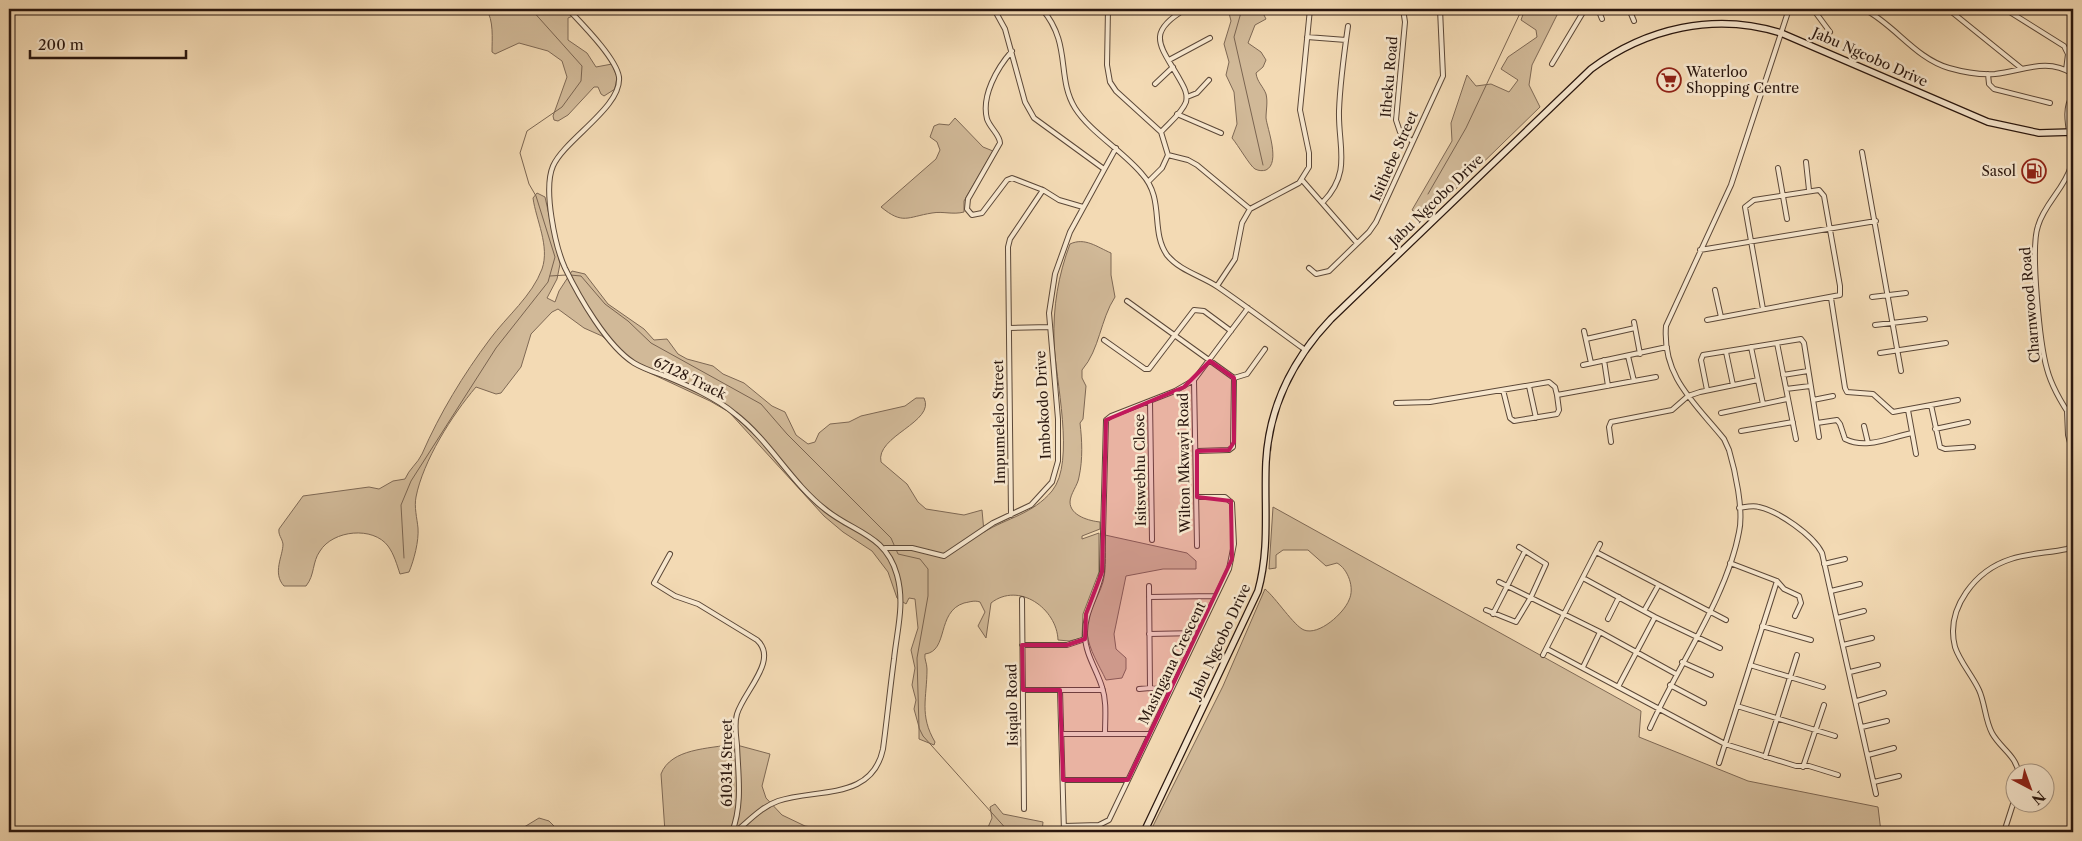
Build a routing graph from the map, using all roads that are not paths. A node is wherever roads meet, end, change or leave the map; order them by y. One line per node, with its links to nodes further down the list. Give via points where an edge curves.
1 (568, 9): 156 (street, 67128 Track, via 614,64 619,76 617,92 562,153 550,176 550,200 558,241 565,267 577,289 602,328 627,358 700,392 736,414 815,502)
2 (994, 9): 25 (street)
3 (1042, 9): 43 (street, via 1059,37 1074,107)
4 (1108, 9): 39 (street, via 1106,58 1110,82)
5 (1186, 9): 26 (street, via 1167,20 1160,31 1160,44)
6 (1310, 9): 22 (street)
7 (1403, 9): 42 (street, Itheku Road, via 1405,22 1396,120 1400,132)
8 (1440, 9): 42 (street, Isithebe Street, via 1443,76)
9 (1585, 9): 27 (street)
10 (1598, 9): 17 (street)
11 (1629, 9): 18 (street)
12 (1788, 9): 21 (street)
13 (1813, 9): 20 (street)
14 (1864, 9): 31 (street, via 1882,19 1917,51 1936,62 1963,71)
15 (1948, 9): 29 (street)
16 (2005, 9): 30 (street, via 2064,46 2068,54)
17 (1602, 19)
18 (1634, 21)
19 (1348, 26): 24 (street)
20 (1830, 32)
21 (1781, 33): 40 (main road, Jabu Ngcobo Drive, via 1988,122 2039,133); 63 (street, via 1738,168); 93 (main road, Jabu Ngcobo Drive, via 1733,24 1693,26 1638,40 1606,58 1576,82)
22 (1307, 37): 24 (street); 50 (street, via 1300,110 1310,162)
23 (1210, 38): 26 (street)
24 (1346, 40): 55 (street, via 1339,111 1342,164 1332,192)
25 (1012, 51): 49 (street, via 1025,102 1034,118); 52 (street, via 990,86 987,99 987,119 1000,143 968,199 967,209 972,215 982,213 1009,178)
26 (1169, 60): 28 (street)
27 (1552, 64)
28 (1173, 67): 34 (street); 36 (street)
29 (2021, 68): 30 (street, via 2044,64); 31 (street)
30 (2066, 70): 32 (street)
31 (1988, 74): 37 (street, via 1989,84 1994,89)
32 (2073, 74)
33 (1209, 80): 36 (street, via 1197,93)
34 (1155, 84)
35 (2073, 95): 40 (street, Charnwood Road, via 2068,106)
36 (1186, 97): 38 (street)
37 (2050, 103)
38 (1177, 114): 39 (street); 41 (street)
39 (1161, 132): 45 (street)
40 (2071, 132): 46 (street, Charnwood Road)
41 (1221, 133)
42 (1412, 142): 62 (street, Isithebe Street, via 1376,222)
43 (1116, 148): 49 (street, Imbokodo Drive); 51 (street)
44 (1862, 152): 59 (street)
45 (1168, 155): 51 (street, via 1162,168); 57 (street, via 1188,160)
46 (2073, 157): 129 (street, Charnwood Road, via 2065,179 2040,221 2036,238 2043,352 2054,388)
47 (1806, 162): 53 (street)
48 (1778, 168): 54 (street)
49 (1104, 169): 56 (street, Imbokodo Drive)
50 (1302, 180): 55 (street); 57 (street)
51 (1148, 182): 65 (street, via 1158,209 1160,241 1167,254 1178,265)
52 (1043, 190): 56 (street, via 1059,200); 81 (street, Impumelelo Street, via 1009,243)
53 (1810, 190): 54 (street); 60 (street, via 1823,193)
54 (1783, 195): 58 (street); 61 (street, via 1747,204 1744,211)
55 (1323, 202): 62 (street)
56 (1083, 207): 80 (street, Imbokodo Drive, via 1055,274)
57 (1250, 209): 65 (street, via 1242,223 1235,259)
58 (1787, 219)
59 (1876, 221): 60 (street); 68 (street)
60 (1830, 228): 61 (street); 70 (street, via 1841,292)
61 (1750, 241): 63 (street); 73 (street)
62 (1357, 243): 64 (street, Isithebe Street, via 1327,273 1316,274)
63 (1700, 250): 91 (street, via 1669,318)
64 (1309, 268)
65 (1217, 286): 72 (street)
66 (1715, 290): 74 (street)
67 (1906, 293): 68 (street)
68 (1889, 296): 69 (street); 78 (street)
69 (1872, 297)
70 (1831, 298): 73 (street); 128 (street, via 1846,390 1873,394 1893,412)
71 (1127, 301): 85 (street)
72 (1248, 308): 83 (street); 93 (street)
73 (1763, 309): 74 (street)
74 (1721, 317): 76 (street)
75 (1925, 319): 78 (street)
76 (1707, 320)
77 (1634, 322): 82 (street)
78 (1894, 323): 79 (street); 94 (street)
79 (1874, 325)
80 (1050, 327): 81 (street); 150 (street, Imbokodo Drive, via 1058,419 1056,472 1040,497)
81 (1010, 328): 150 (street, Impumelelo Street)
82 (1635, 328): 86 (street); 97 (street)
83 (1231, 331): 85 (street, via 1198,309 1192,311); 100 (street)
84 (1584, 331): 86 (street)
85 (1175, 336): 87 (street, via 1150,369 1145,369); 100 (street)
86 (1586, 339): 101 (street)
87 (1104, 340)
88 (1777, 342): 90 (street); 104 (street, via 1802,340); 105 (street)
89 (1946, 343): 94 (street)
90 (1751, 347): 95 (street); 109 (street)
91 (1667, 348): 97 (street); 119 (street, via 1675,378)
92 (1265, 349): 107 (street, via 1247,374)
93 (1304, 349): 252 (main road, Jabu Ngcobo Drive, via 1282,392 1271,426 1266,463 1266,549 1258,591)
94 (1898, 351): 96 (street); 103 (street)
95 (1726, 352): 111 (street); 117 (street, via 1701,357)
96 (1880, 353)
97 (1640, 354): 98 (street)
98 (1628, 356): 99 (street); 110 (street)
99 (1604, 360): 101 (street); 113 (street)
100 (1210, 361): 107 (street); 108 (street)
101 (1591, 363): 102 (street)
102 (1583, 365)
103 (1901, 370)
104 (1808, 371): 105 (street); 114 (street)
105 (1783, 375): 115 (street)
106 (1656, 377): 110 (street)
107 (1234, 378): 145 (street, via 1233,447 1229,450)
108 (1194, 380): 122 (street); 145 (street, Wilton Mkwayi Road)
109 (1758, 380): 111 (street); 126 (street)
110 (1634, 381): 113 (street)
111 (1732, 385): 117 (street)
112 (1528, 386): 116 (street); 118 (street, via 1552,383); 131 (street)
113 (1608, 386): 118 (street)
114 (1810, 386): 115 (street); 123 (street)
115 (1786, 389): 121 (street)
116 (1503, 390): 125 (street, via 1430,402); 131 (street, via 1511,420)
117 (1707, 390): 119 (street)
118 (1557, 396): 131 (street, via 1558,413)
119 (1688, 396): 142 (street, via 1672,410 1611,422); 149 (street, via 1726,444)
120 (1833, 396): 123 (street)
121 (1787, 399): 126 (street); 133 (street)
122 (1150, 400): 151 (street, Isitswebhu Close); 193 (street, via 1111,416 1106,422 1102,572 1086,618)
123 (1813, 400): 135 (street)
124 (1958, 400): 127 (street)
125 (1396, 403)
126 (1763, 404): 130 (street)
127 (1931, 406): 128 (street); 137 (street)
128 (1908, 410): 139 (street)
129 (2068, 411): 132 (street, Charnwood Road); 147 (street, via 2068,435)
130 (1721, 413)
131 (1536, 418)
132 (2073, 420)
133 (1793, 422): 138 (street); 141 (street)
134 (1968, 422): 137 (street)
135 (1817, 423): 140 (street); 143 (street, via 1837,420 1845,438)
136 (1864, 426): 143 (street)
137 (1935, 428): 144 (street, via 1941,448)
138 (1741, 431)
139 (1912, 432): 143 (street); 146 (street)
140 (1819, 437)
141 (1796, 439)
142 (1611, 442)
143 (1868, 443)
144 (1973, 447)
145 (1197, 451): 148 (street, Wilton Mkwayi Road)
146 (1916, 454)
147 (2073, 454)
148 (1197, 497): 154 (street, Wilton Mkwayi Road); 172 (street, Masingana Crescent, via 1225,498 1234,506 1233,551 1229,569)
149 (1739, 508): 161 (street, via 1740,531); 162 (street, via 1758,506 1795,526 1817,545)
150 (1012, 515): 156 (street, Imbokodo Drive, via 993,523 944,556 912,548)
151 (1152, 540)
152 (1600, 544): 158 (street)
153 (2073, 545): 239 (street, via 1997,565 1970,588 1956,612 1956,649 1980,693 1991,732)
154 (1197, 546)
155 (1519, 547): 157 (street)
156 (885, 548): 250 (street, 610314 Street, via 897,576 901,615 882,756 873,772 860,783 770,804)
157 (1525, 551): 168 (street); 173 (street, via 1546,564)
158 (1596, 552): 163 (street); 169 (street)
159 (670, 554): 250 (street, 610314 Street, via 654,583 704,608 757,640 764,648 765,660 737,715 739,806)
160 (1845, 559): 162 (street)
161 (1730, 563): 164 (street); 179 (street)
162 (1824, 564): 170 (street)
163 (1583, 578): 174 (street); 181 (street)
164 (1777, 581): 182 (street, via 1800,598); 187 (street)
165 (1499, 582): 168 (street)
166 (1860, 584): 170 (street)
167 (1149, 586): 171 (street)
168 (1507, 586): 173 (street); 180 (street)
169 (1658, 586): 177 (street); 179 (street)
170 (1831, 591): 184 (street)
171 (1149, 596): 172 (street); 189 (street)
172 (1216, 596): 190 (street, Masingana Crescent)
173 (1531, 597): 180 (street, via 1517,622); 181 (street)
174 (1618, 598): 177 (street); 185 (street)
175 (1022, 599): 195 (street, Isiqalo Road)
176 (1486, 610): 180 (street)
177 (1644, 611): 183 (street)
178 (1864, 611): 184 (street)
179 (1709, 612): 186 (street); 191 (street)
180 (1494, 614)
181 (1565, 614): 188 (street); 198 (street)
182 (1795, 616)
183 (1655, 617): 191 (street); 199 (street)
184 (1837, 618): 196 (street)
185 (1608, 619)
186 (1726, 620)
187 (1762, 626): 194 (street); 203 (street)
188 (1600, 632): 199 (street); 205 (street)
189 (1149, 634): 190 (street); 213 (street)
190 (1198, 634): 218 (street, Masingana Crescent)
191 (1695, 637): 197 (street); 202 (street)
192 (1872, 638): 196 (street)
193 (1085, 639): 195 (street, via 1067,645); 217 (street)
194 (1811, 640)
195 (1022, 645): 215 (street, Isiqalo Road)
196 (1843, 645): 206 (street)
197 (1720, 648)
198 (1547, 649): 200 (street); 205 (street)
199 (1637, 653): 207 (street); 211 (street)
200 (1543, 654)
201 (1797, 654): 209 (street)
202 (1682, 662): 207 (street); 208 (street)
203 (1750, 665): 209 (street); 223 (street)
204 (1878, 665): 206 (street)
205 (1583, 667): 211 (street)
206 (1850, 672): 220 (street)
207 (1676, 674): 210 (street)
208 (1710, 675)
209 (1789, 677): 212 (street); 225 (street)
210 (1670, 685): 221 (street); 224 (street)
211 (1618, 687): 224 (street)
212 (1823, 687)
213 (1150, 688): 214 (street); 218 (street)
214 (1139, 689)
215 (1023, 690): 216 (street); 247 (street, Isiqalo Road)
216 (1060, 690): 217 (street); 230 (street)
217 (1104, 690): 231 (street)
218 (1171, 690): 232 (street, Masingana Crescent)
219 (1884, 693): 220 (street)
220 (1857, 701): 227 (street)
221 (1704, 702)
222 (1824, 705): 229 (street)
223 (1737, 706): 225 (street); 234 (street)
224 (1658, 709): 228 (street); 234 (street)
225 (1777, 718): 229 (street); 237 (street)
226 (1887, 721): 227 (street)
227 (1862, 727): 236 (street)
228 (1650, 728)
229 (1815, 730): 233 (street); 240 (street)
230 (1062, 734): 231 (street); 243 (street)
231 (1105, 734): 232 (street)
232 (1150, 734): 244 (street, Masingana Crescent)
233 (1836, 736)
234 (1725, 744): 237 (street); 238 (street)
235 (1894, 748): 236 (street)
236 (1868, 755): 245 (street)
237 (1765, 757): 240 (street)
238 (1719, 763)
239 (2016, 764)
240 (1802, 767): 241 (street)
241 (1838, 775)
242 (1899, 776): 245 (street)
243 (1063, 780): 244 (street); 249 (street)
244 (1128, 780): 249 (street, Masingana Crescent, via 1106,822)
245 (1874, 782): 246 (street)
246 (1876, 794)
247 (1024, 809)
248 (2010, 814): 253 (street)
249 (1064, 826): 251 (street)
250 (733, 832)
251 (1064, 832)
252 (1144, 832)
253 (2004, 832)

